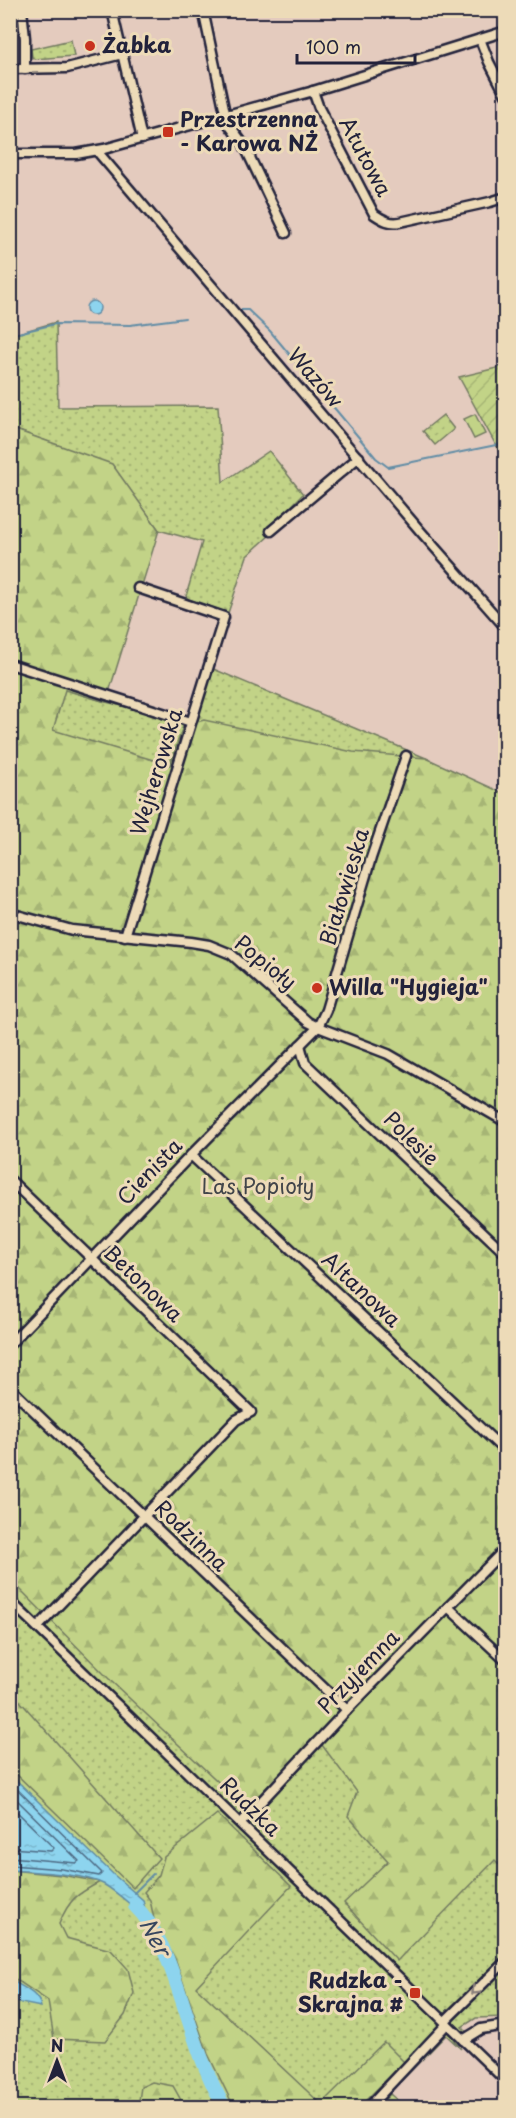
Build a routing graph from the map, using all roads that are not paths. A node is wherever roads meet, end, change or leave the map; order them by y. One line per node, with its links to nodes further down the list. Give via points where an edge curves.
1 (22, 10): 8 (street)
2 (112, 10): 6 (street)
3 (203, 10): 11 (street)
4 (506, 31): 5 (street)
5 (480, 39): 9 (street); 10 (street)
6 (122, 54): 8 (street, via 76,66); 12 (street)
7 (10, 69): 8 (street)
8 (25, 69)
9 (313, 91): 11 (street); 15 (street, Atutowa, via 374,214 380,218 400,222)
10 (506, 95)
11 (225, 116): 12 (street); 16 (street, via 244,145)
12 (142, 139): 13 (street)
13 (98, 151): 14 (street); 17 (street, Wazów)
14 (10, 154)
15 (506, 197)
16 (286, 233)
17 (359, 457): 18 (street); 20 (street, Wazów)
18 (271, 531)
19 (138, 588): 22 (street, Wejherowska, via 224,617)
20 (506, 628)
21 (10, 664): 22 (street)
22 (191, 722): 25 (street, Wejherowska)
23 (406, 756): 26 (street, Białowieska)
24 (10, 913): 25 (street, Popioły, via 72,930)
25 (125, 936): 26 (street, Popioły, via 222,949)
26 (318, 1028): 27 (street, Cienista); 28 (street, Popioły, via 388,1054)
27 (300, 1046): 29 (street, Cienista); 31 (street, Polesie, via 306,1063)
28 (506, 1122)
29 (191, 1155): 32 (street, Cienista); 35 (street, Altanowa)
30 (10, 1180): 32 (street, Betonowa)
31 (506, 1254)
32 (92, 1259): 33 (street, Cienista); 36 (street, Betonowa, via 251,1412 236,1420)
33 (10, 1344)
34 (10, 1388): 36 (street, Rodzinna)
35 (506, 1452)
36 (144, 1515): 40 (street); 42 (street, Rodzinna)
37 (506, 1548): 39 (street, Przyjemna)
38 (10, 1600): 40 (street, Rudzka)
39 (448, 1607): 41 (street); 42 (street, Przyjemna)
40 (38, 1628): 43 (street, Rudzka)
41 (506, 1661)
42 (347, 1710): 43 (street, Przyjemna)
43 (241, 1823): 45 (street, Rudzka)
44 (506, 1960): 45 (street, one-way to 45)
45 (446, 2023): 47 (street, Rudzka); 49 (street)
46 (506, 2025): 47 (street, via 481,2029)
47 (463, 2040): 48 (street, Rudzka)
48 (506, 2081)
49 (368, 2108)

